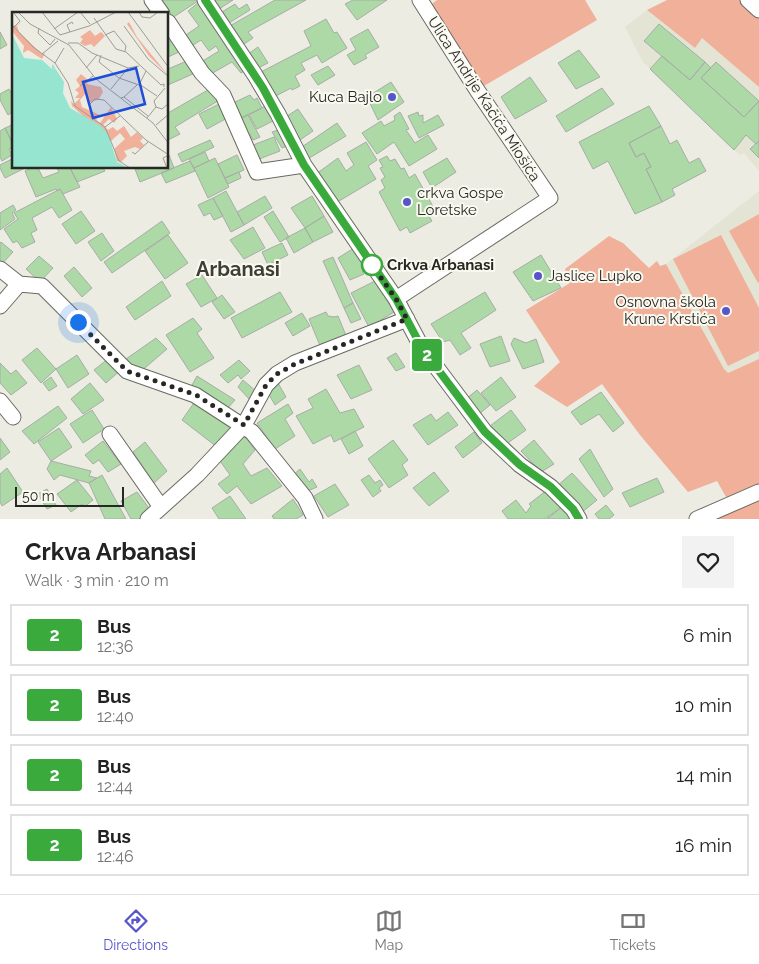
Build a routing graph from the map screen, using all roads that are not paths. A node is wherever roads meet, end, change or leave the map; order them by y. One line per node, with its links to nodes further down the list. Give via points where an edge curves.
1 (152, 0): 6 (street)
2 (205, 0): 8 (street, via 264,91)
3 (420, 0): 11 (street, Ulica Andrije Kačića Miošića, via 550,198)
4 (748, 0): 5 (street)
5 (759, 10)
6 (161, 12)
7 (169, 24): 8 (street, via 202,73 223,95 257,172)
8 (304, 165): 11 (street)
9 (0, 269): 10 (street)
10 (19, 284): 12 (street); 16 (street, via 42,286 127,371 196,395)
11 (396, 299): 13 (street)
12 (0, 306)
13 (407, 319): 16 (street, via 277,374 266,385); 22 (street, via 422,348 485,432 520,465 551,487)
14 (0, 401): 15 (street)
15 (13, 416)
16 (244, 425): 19 (street, via 198,475); 21 (street, via 265,445 306,498)
17 (110, 434): 19 (street)
18 (759, 492): 24 (street)
19 (161, 507): 20 (street)
20 (148, 519)
21 (316, 519)
22 (579, 519)
23 (683, 519): 24 (street)
24 (696, 519)

